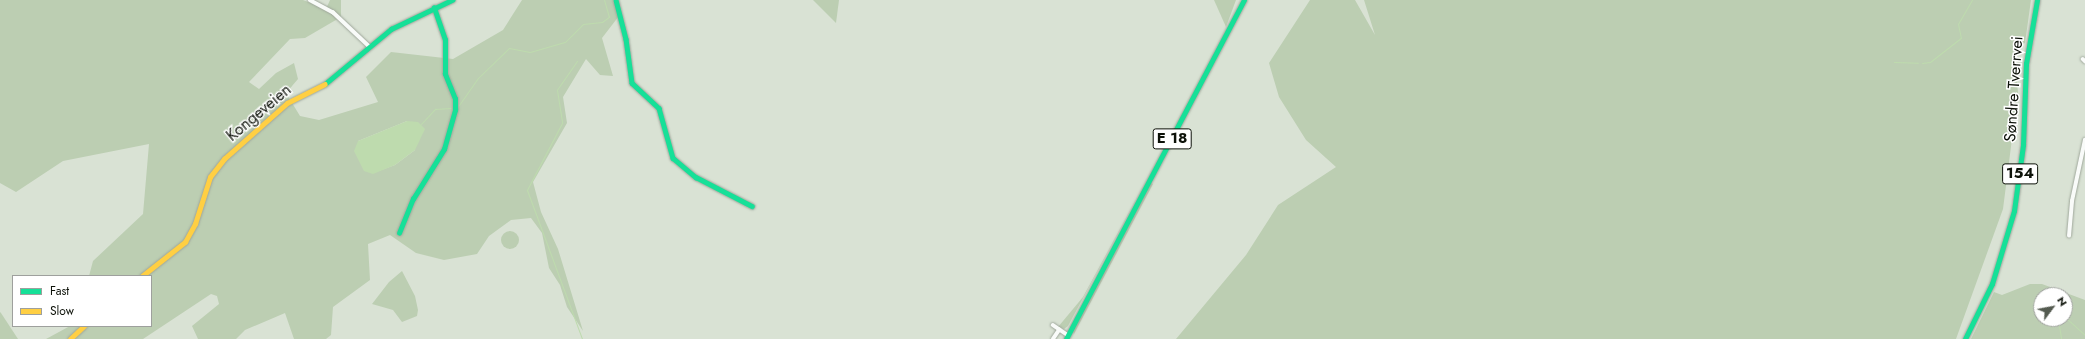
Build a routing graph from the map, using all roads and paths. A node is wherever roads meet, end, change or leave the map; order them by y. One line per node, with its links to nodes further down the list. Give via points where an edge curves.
1 (310, 0): 7 (street, via 339,17)
2 (452, 0): 6 (main road, Kongeveien)
3 (616, 0): 9 (main road, via 625,34 632,83 659,108 666,125 672,154 678,164)
4 (1244, 0): 16 (main road, E 18)
5 (2037, 0): 19 (main road, Søndre Tverrvei / 154, via 2026,64 2023,145 2013,217 1992,284)
6 (434, 8): 7 (main road, Kongeveien, via 395,26); 10 (main road, via 445,40 445,74 455,99 455,110 444,149 413,199)
7 (370, 47): 12 (main road, Kongeveien, via 333,80 287,103 256,133 220,162 208,181 188,238)
8 (2085, 140): 11 (street, via 2072,201)
9 (752, 206)
10 (399, 233)
11 (2069, 236)
12 (143, 275)
13 (1053, 325): 15 (street)
14 (83, 327): 17 (main road)
15 (1059, 330): 16 (street); 18 (street)
16 (1067, 337)
17 (70, 339)
18 (1053, 339)
19 (1965, 339)

